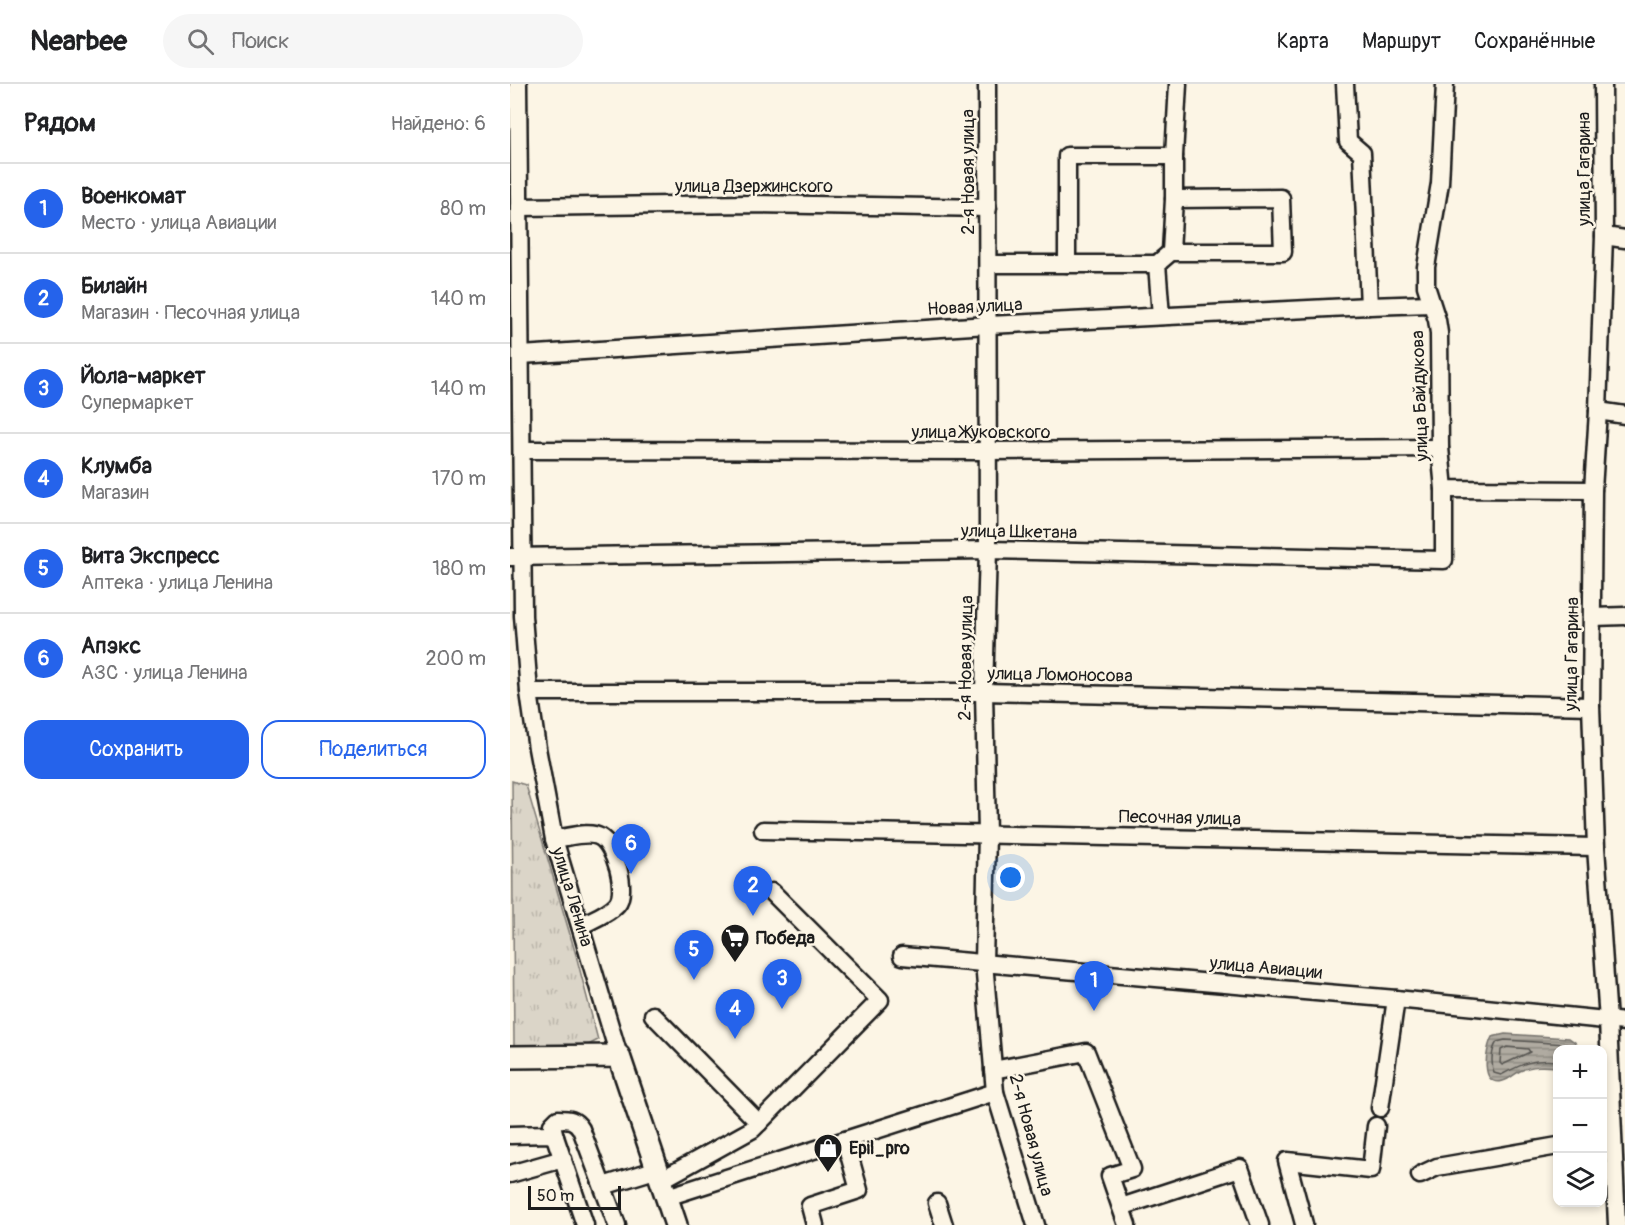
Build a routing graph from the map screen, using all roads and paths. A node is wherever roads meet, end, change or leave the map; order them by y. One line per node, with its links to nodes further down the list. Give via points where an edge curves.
1 (518, 84): 9 (street, улица Ленина)
2 (987, 84): 10 (street, 2-я Новая улица)
3 (1178, 84): 7 (street)
4 (1345, 84): 18 (street, via 1348,141 1362,153)
5 (1445, 84): 17 (street, улица Байдукова, via 1440,183 1426,267)
6 (1603, 84): 11 (street, улица Гагарина)
7 (1174, 156): 8 (street); 15 (street, via 1066,156)
8 (1174, 199): 13 (street); 13 (street, via 1281,198 1283,252)
9 (519, 207): 10 (street, улица Дзержинского, via 750,204); 21 (street, улица Ленина)
10 (988, 208): 14 (street, 2-я Новая улица)
11 (1604, 236): 12 (street); 22 (street, улица Гагарина)
12 (1625, 239)
13 (1171, 252): 16 (street)
14 (988, 264): 15 (street); 20 (street, 2-я Новая улица)
15 (1067, 264): 16 (street)
16 (1157, 264): 19 (street)
17 (1431, 304): 18 (street, Новая улица); 24 (street, улица Байдукова, via 1439,333)
18 (1369, 306): 19 (street, Новая улица)
19 (1161, 316): 20 (street, Новая улица)
20 (988, 325): 21 (street, Новая улица); 26 (street, 2-я Новая улица)
21 (521, 355): 25 (street, улица Ленина)
22 (1598, 411): 23 (street); 28 (street, улица Гагарина)
23 (1625, 415)
24 (1440, 448): 26 (street, улица Жуковского); 27 (street, улица Байдукова)
25 (522, 450): 26 (street, улица Жуковского); 30 (street, улица Ленина)
26 (987, 452): 29 (street, 2-я Новая улица)
27 (1444, 489): 28 (street); 29 (street, улица Шкетана, via 1444,560)
28 (1593, 490): 32 (street, улица Гагарина)
29 (988, 550): 30 (street, улица Шкетана); 34 (street, 2-я Новая улица)
30 (516, 557): 33 (street, улица Ленина)
31 (1625, 616): 32 (street)
32 (1593, 617): 35 (street, улица Гагарина)
33 (529, 692): 34 (street, улица Ломоносова); 38 (street, улица Ленина)
34 (984, 692): 35 (street, улица Ломоносова); 37 (street, 2-я Новая улица)
35 (1591, 706): 39 (street, улица Гагарина)
36 (763, 830): 37 (street, Песочная улица)
37 (987, 834): 39 (street, Песочная улица); 43 (street, 2-я Новая улица)
38 (554, 839): 41 (street, улица Ленина); 41 (street, via 599,836 610,846 615,860 622,894 607,912)
39 (1596, 847): 46 (street, улица Гагарина)
40 (772, 892): 52 (street, via 880,1000)
41 (582, 925): 47 (street, улица Ленина)
42 (902, 956): 43 (street, улица Авиации)
43 (984, 962): 44 (street, улица Авиации); 49 (street, 2-я Новая улица)
44 (1396, 999): 46 (street, улица Авиации); 51 (street)
45 (653, 1015): 52 (street)
46 (1617, 1021): 57 (street, улица Гагарина)
47 (619, 1056): 48 (main road); 62 (main road, улица Ленина)
48 (510, 1057)
49 (993, 1070): 50 (street, 2-я Новая улица); 65 (street, via 1086,1052 1132,1169 1110,1176)
50 (995, 1092): 56 (street); 72 (street, 2-я Новая улица)
51 (1380, 1108)
52 (759, 1123): 62 (street)
53 (1376, 1126): 66 (street, via 1371,1170 1287,1161)
54 (510, 1135): 55 (street)
55 (555, 1137): 59 (street); 63 (street, via 552,1125 558,1119 577,1121)
56 (845, 1140): 62 (street); 70 (street, via 859,1190 810,1206)
57 (1608, 1142): 75 (street, улица Гагарина)
58 (1553, 1147): 61 (street, via 1437,1167)
59 (563, 1159): 60 (street); 67 (street)
60 (510, 1174)
61 (1420, 1174)
62 (662, 1182): 63 (street); 69 (main road, улица Ленина)
63 (603, 1186): 68 (street)
64 (937, 1203): 71 (street)
65 (1121, 1207): 73 (street); 74 (street, via 1240,1168)
66 (1307, 1223)
67 (585, 1225)
68 (617, 1225)
69 (676, 1225)
70 (815, 1225)
71 (944, 1225)
72 (1036, 1225)
73 (1127, 1225)
74 (1260, 1225)
75 (1617, 1225)

